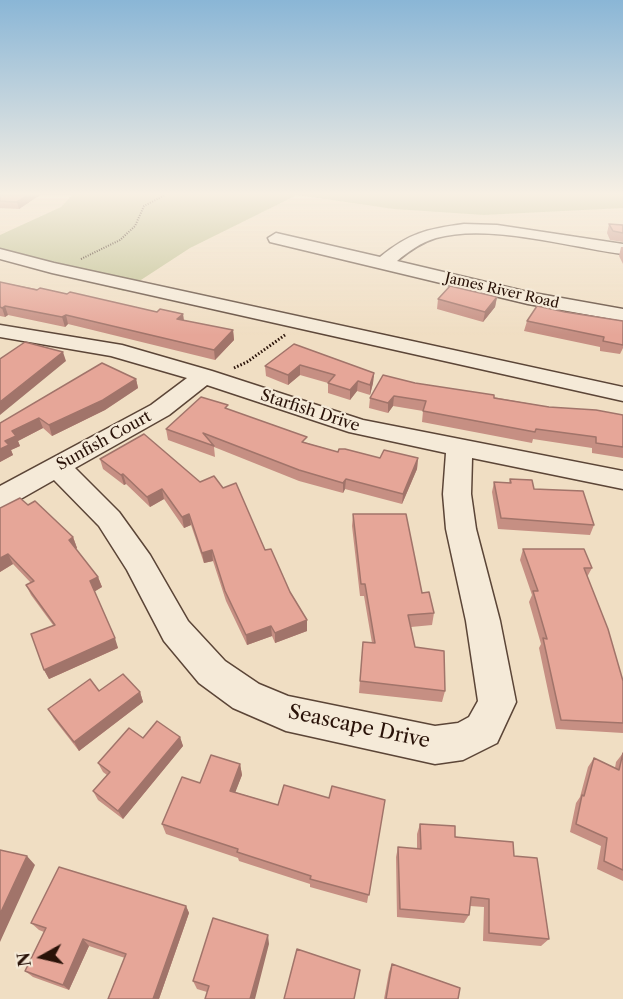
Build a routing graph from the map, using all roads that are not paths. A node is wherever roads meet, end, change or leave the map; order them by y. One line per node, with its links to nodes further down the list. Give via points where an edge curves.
1 (291, 242): 6 (street, James River Road)
2 (410, 242): 6 (street)
3 (575, 242): 4 (street)
4 (623, 249)
5 (0, 254): 11 (street)
6 (383, 264): 7 (street, James River Road, via 528,298)
7 (623, 315)
8 (11, 333): 9 (street); 10 (street, Starfish Drive, via 114,350)
9 (0, 350)
10 (204, 376): 12 (street, Starfish Drive, via 358,427); 13 (street, Sunfish Court, via 160,410)
11 (623, 394)
12 (459, 448): 13 (street, Seascape Drive, via 457,494 461,529 497,702 483,730 463,741 435,745 286,713 246,696 212,672 176,631 140,563 109,519); 14 (street, Starfish Drive)
13 (57, 467): 15 (street, Sunfish Court)
14 (623, 480)
15 (0, 498)

